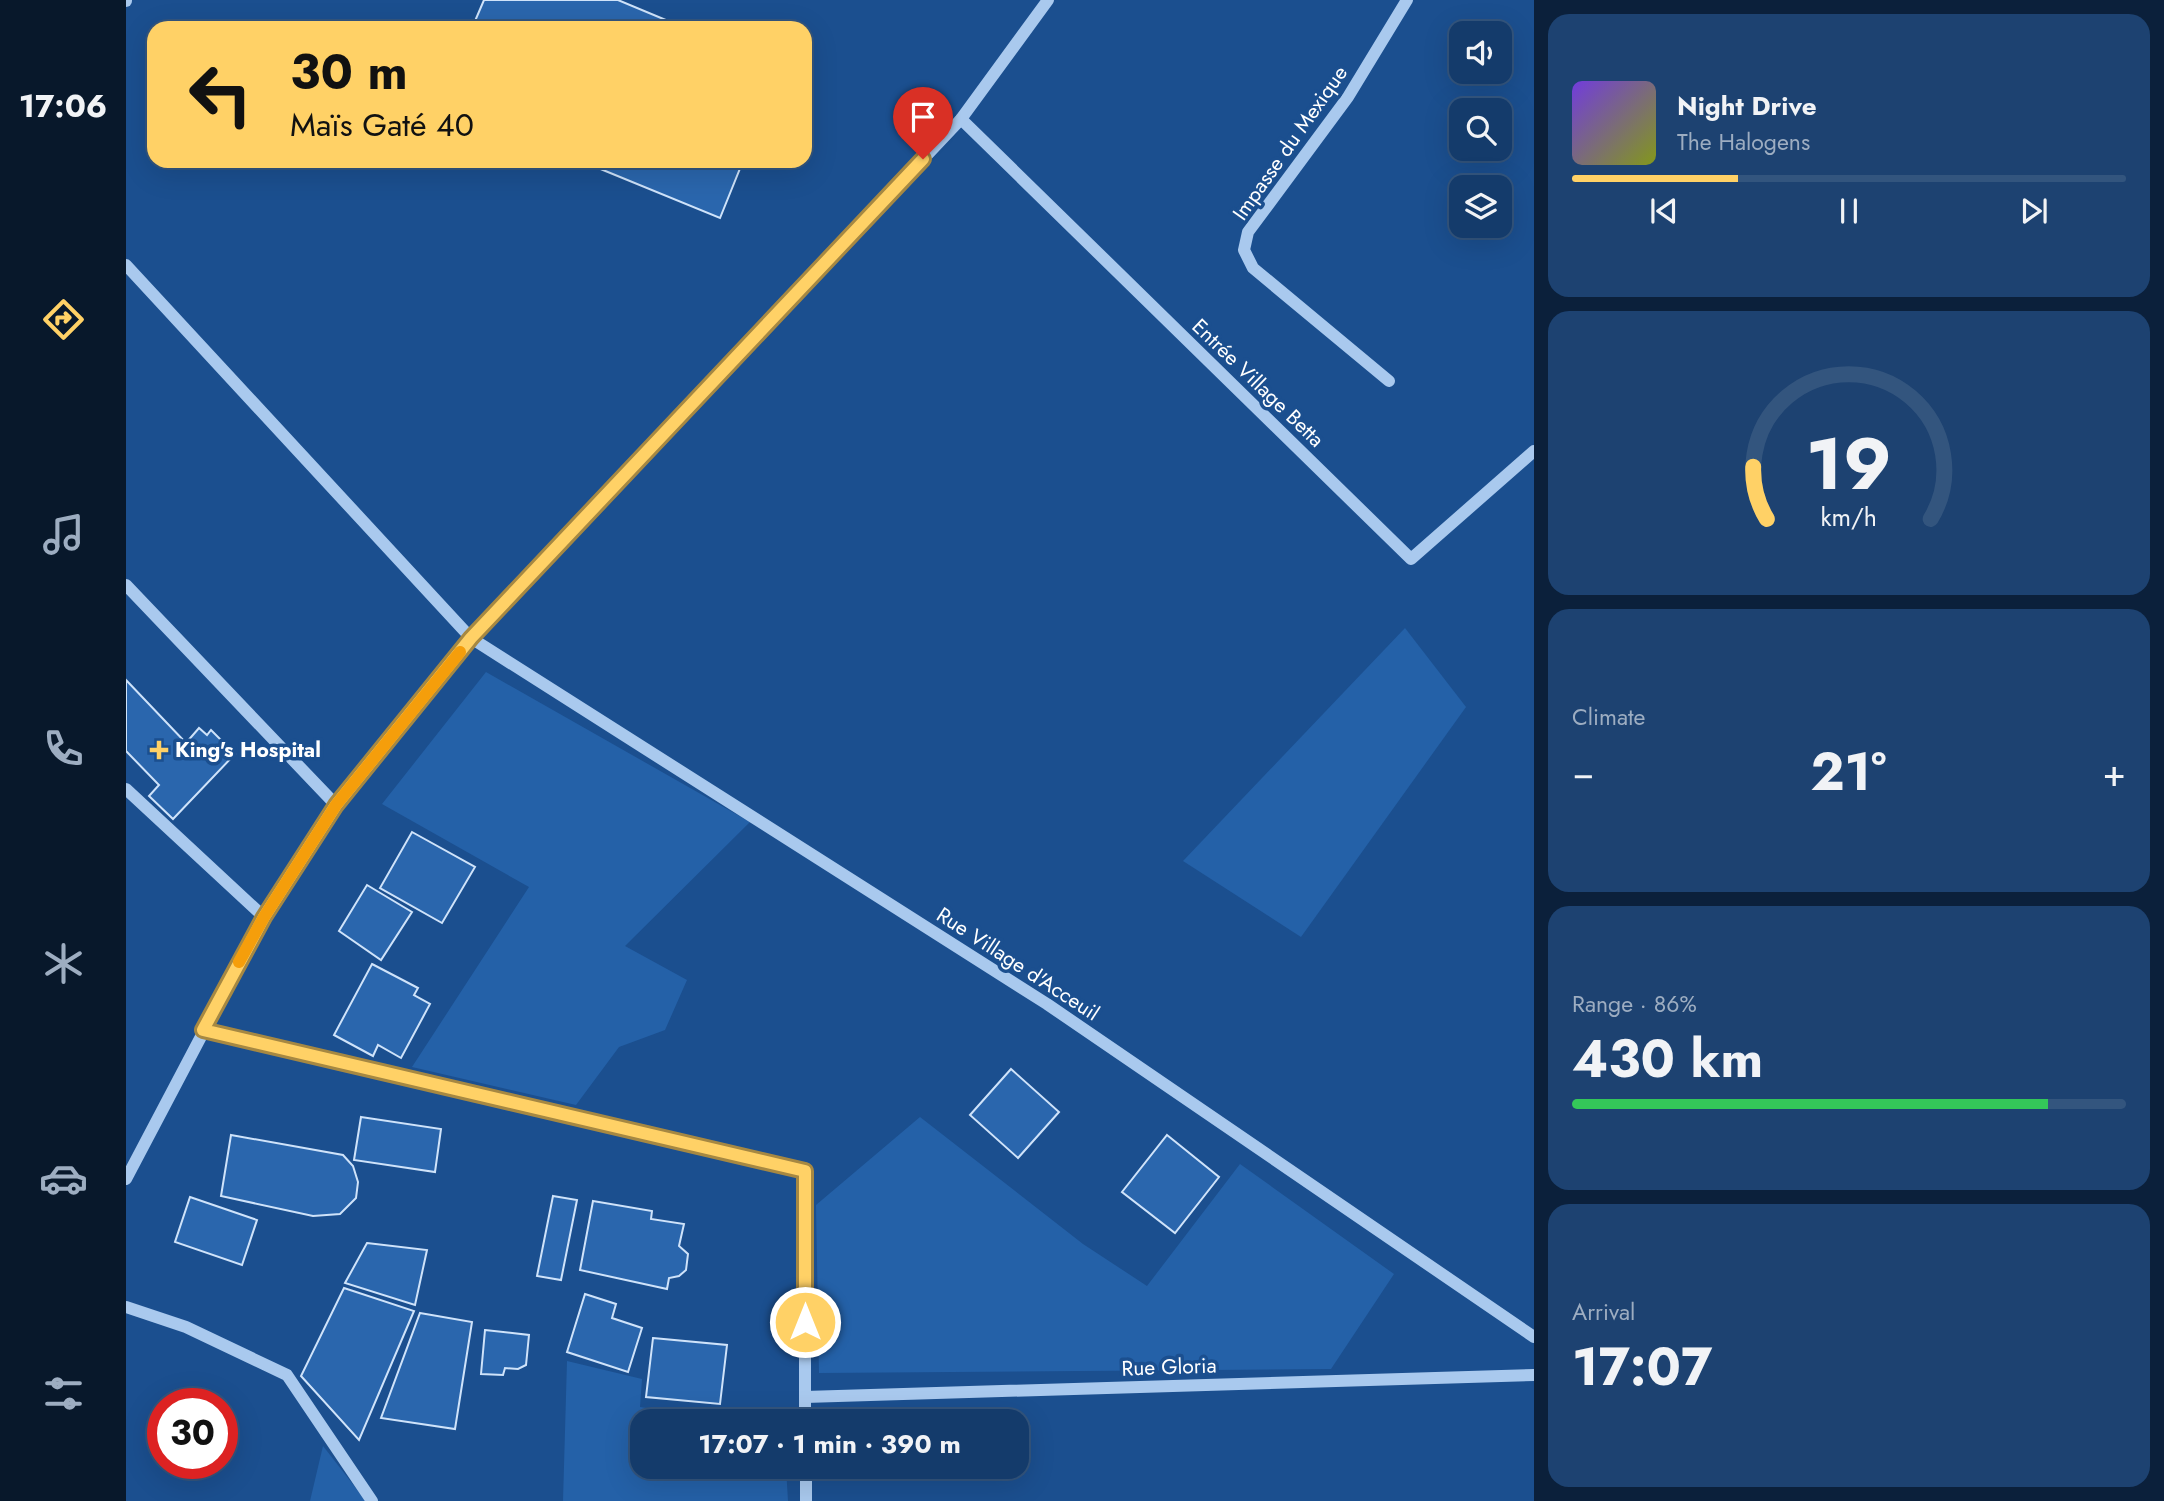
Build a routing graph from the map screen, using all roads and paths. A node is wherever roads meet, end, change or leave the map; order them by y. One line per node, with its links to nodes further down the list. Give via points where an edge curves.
1 (1048, 0): 3 (street)
2 (1407, 0): 5 (street, Impasse du Mexique, via 1348,97 1248,232 1244,250 1253,268)
3 (961, 119): 6 (street, Entrée Village Betta, via 1411,559); 8 (street)
4 (126, 265): 8 (street, Rue Village d'Acceuil)
5 (1389, 381)
6 (1534, 450)
7 (126, 585): 10 (street)
8 (471, 638): 10 (street); 15 (street, Rue Village d'Acceuil, via 1047,1004)
9 (126, 789): 11 (street)
10 (336, 805): 11 (street)
11 (264, 917): 12 (street)
12 (203, 1030): 13 (street); 17 (street, via 805,1171)
13 (126, 1179)
14 (126, 1307): 20 (street, via 186,1326 287,1375)
15 (1534, 1337)
16 (1534, 1375): 17 (street, Rue Gloria)
17 (805, 1397): 18 (street)
18 (805, 1409)
19 (806, 1479): 21 (street)
20 (372, 1501)
21 (806, 1501)

